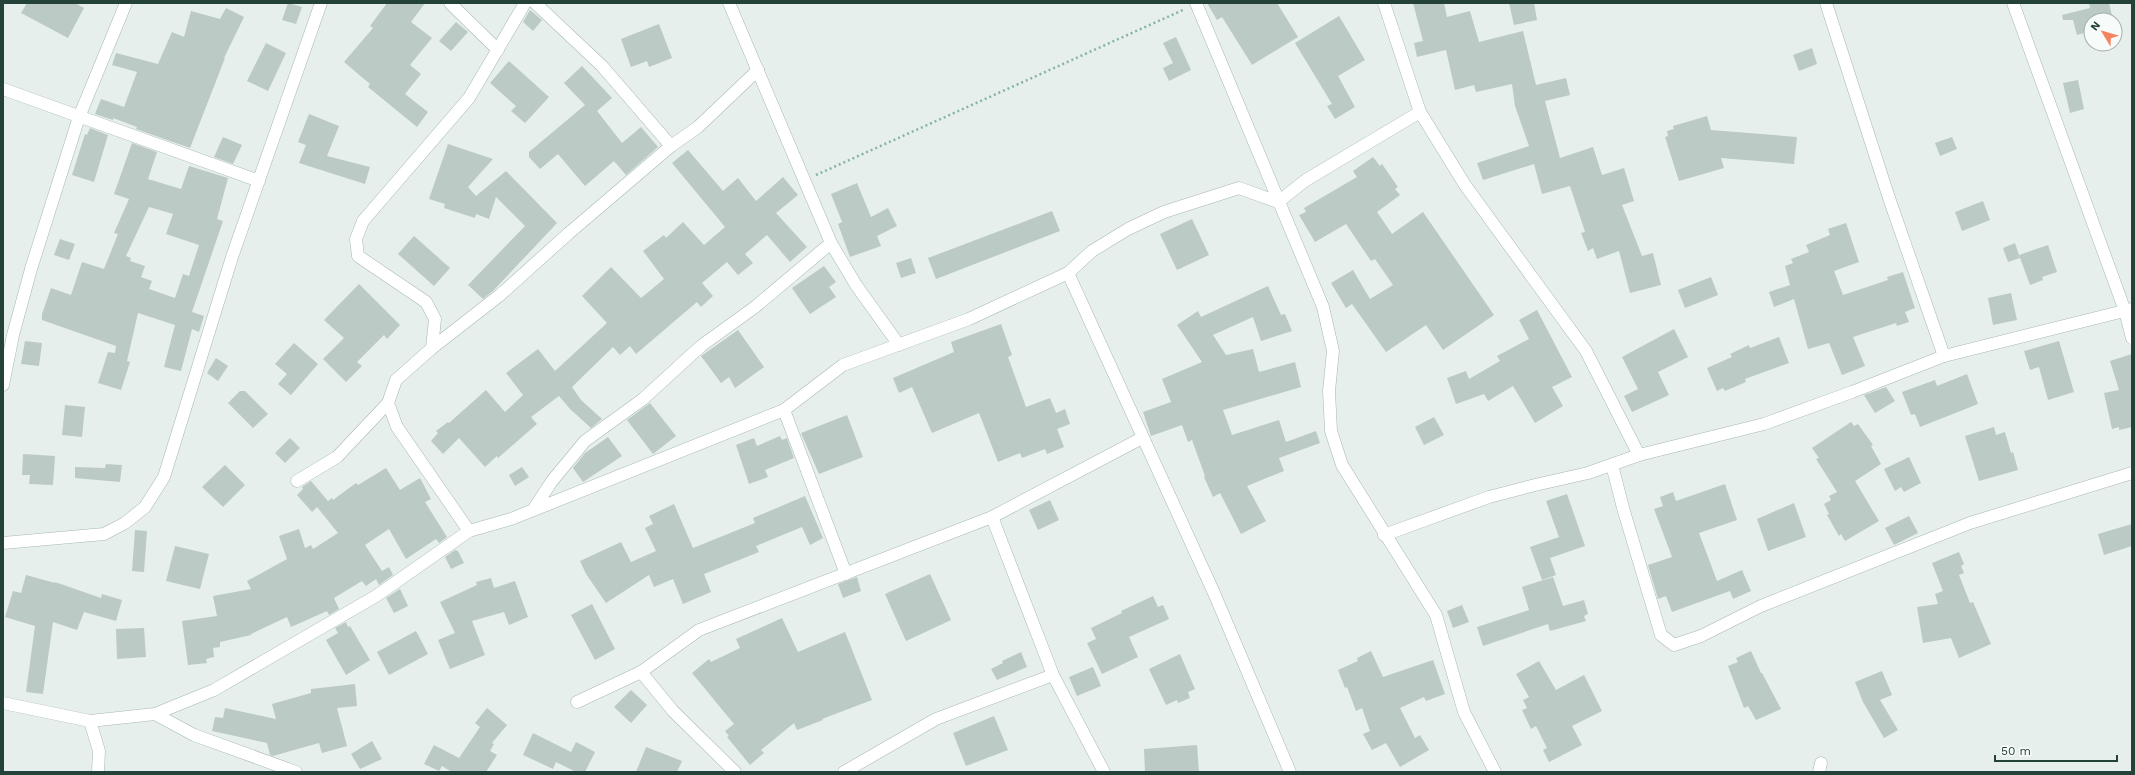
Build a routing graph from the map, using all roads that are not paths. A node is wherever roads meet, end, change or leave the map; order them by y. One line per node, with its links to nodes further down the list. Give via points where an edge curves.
1 (126, 3): 15 (street)
2 (321, 3): 17 (street)
3 (450, 3): 11 (street)
4 (525, 3): 11 (street)
5 (535, 3): 16 (street, via 602,66)
6 (729, 3): 12 (street)
7 (1196, 3): 18 (street)
8 (1384, 3): 14 (street)
9 (1826, 3): 25 (street, via 1889,198)
10 (2013, 3): 21 (street)
11 (498, 50): 24 (street, via 469,98 363,221 356,239 358,256 426,302 435,319)
12 (758, 70): 16 (street, via 698,126); 19 (street)
13 (3, 89): 15 (street)
14 (1420, 112): 18 (street, via 1306,180); 30 (street, via 1465,185 1586,351)
15 (79, 117): 17 (street); 26 (street, via 31,269 13,335)
16 (671, 146): 24 (street, via 500,295)
17 (259, 181): 38 (street, via 232,257 164,477 145,507 125,523 104,534)
18 (1278, 202): 20 (street, via 1240,188 1164,212 1128,229 1092,251); 37 (street, via 1323,307 1333,351 1329,391 1331,431 1340,458)
19 (831, 244): 23 (street, via 856,285); 34 (street, via 702,346 643,399 584,441)
20 (1068, 273): 23 (street, via 969,319); 29 (street)
21 (2128, 310): 22 (street); 25 (street)
22 (2132, 338)
23 (899, 345): 28 (street, via 843,365)
24 (432, 348): 27 (street, via 396,380)
25 (1944, 356): 30 (street, via 1764,424)
26 (3, 386)
27 (388, 403): 33 (street, via 337,457); 36 (street, via 397,427)
28 (784, 410): 34 (street); 39 (street)
29 (1142, 438): 35 (street); 51 (street, via 1214,593)
30 (1639, 455): 31 (street)
31 (1612, 465): 32 (street, via 1661,635 1674,645 1700,636 1761,606 1970,523); 37 (street, via 1489,497)
32 (2132, 473)
33 (297, 481)
34 (533, 510): 36 (street)
35 (992, 517): 39 (street); 41 (street)
36 (469, 531): 44 (street, via 376,596 214,690)
37 (1384, 535): 52 (street, via 1436,614 1464,712)
38 (3, 543)
39 (846, 574): 40 (street, via 700,630)
40 (641, 672): 42 (street); 48 (street, via 673,711)
41 (1053, 675): 49 (street, via 936,719); 50 (street)
42 (577, 702)
43 (3, 703): 45 (street)
44 (155, 714): 45 (street); 47 (street, via 194,736)
45 (90, 721): 46 (street, via 99,752)
46 (98, 772)
47 (296, 772)
48 (735, 772)
49 (844, 772)
50 (1104, 772)
51 (1290, 772)
52 (1495, 772)

